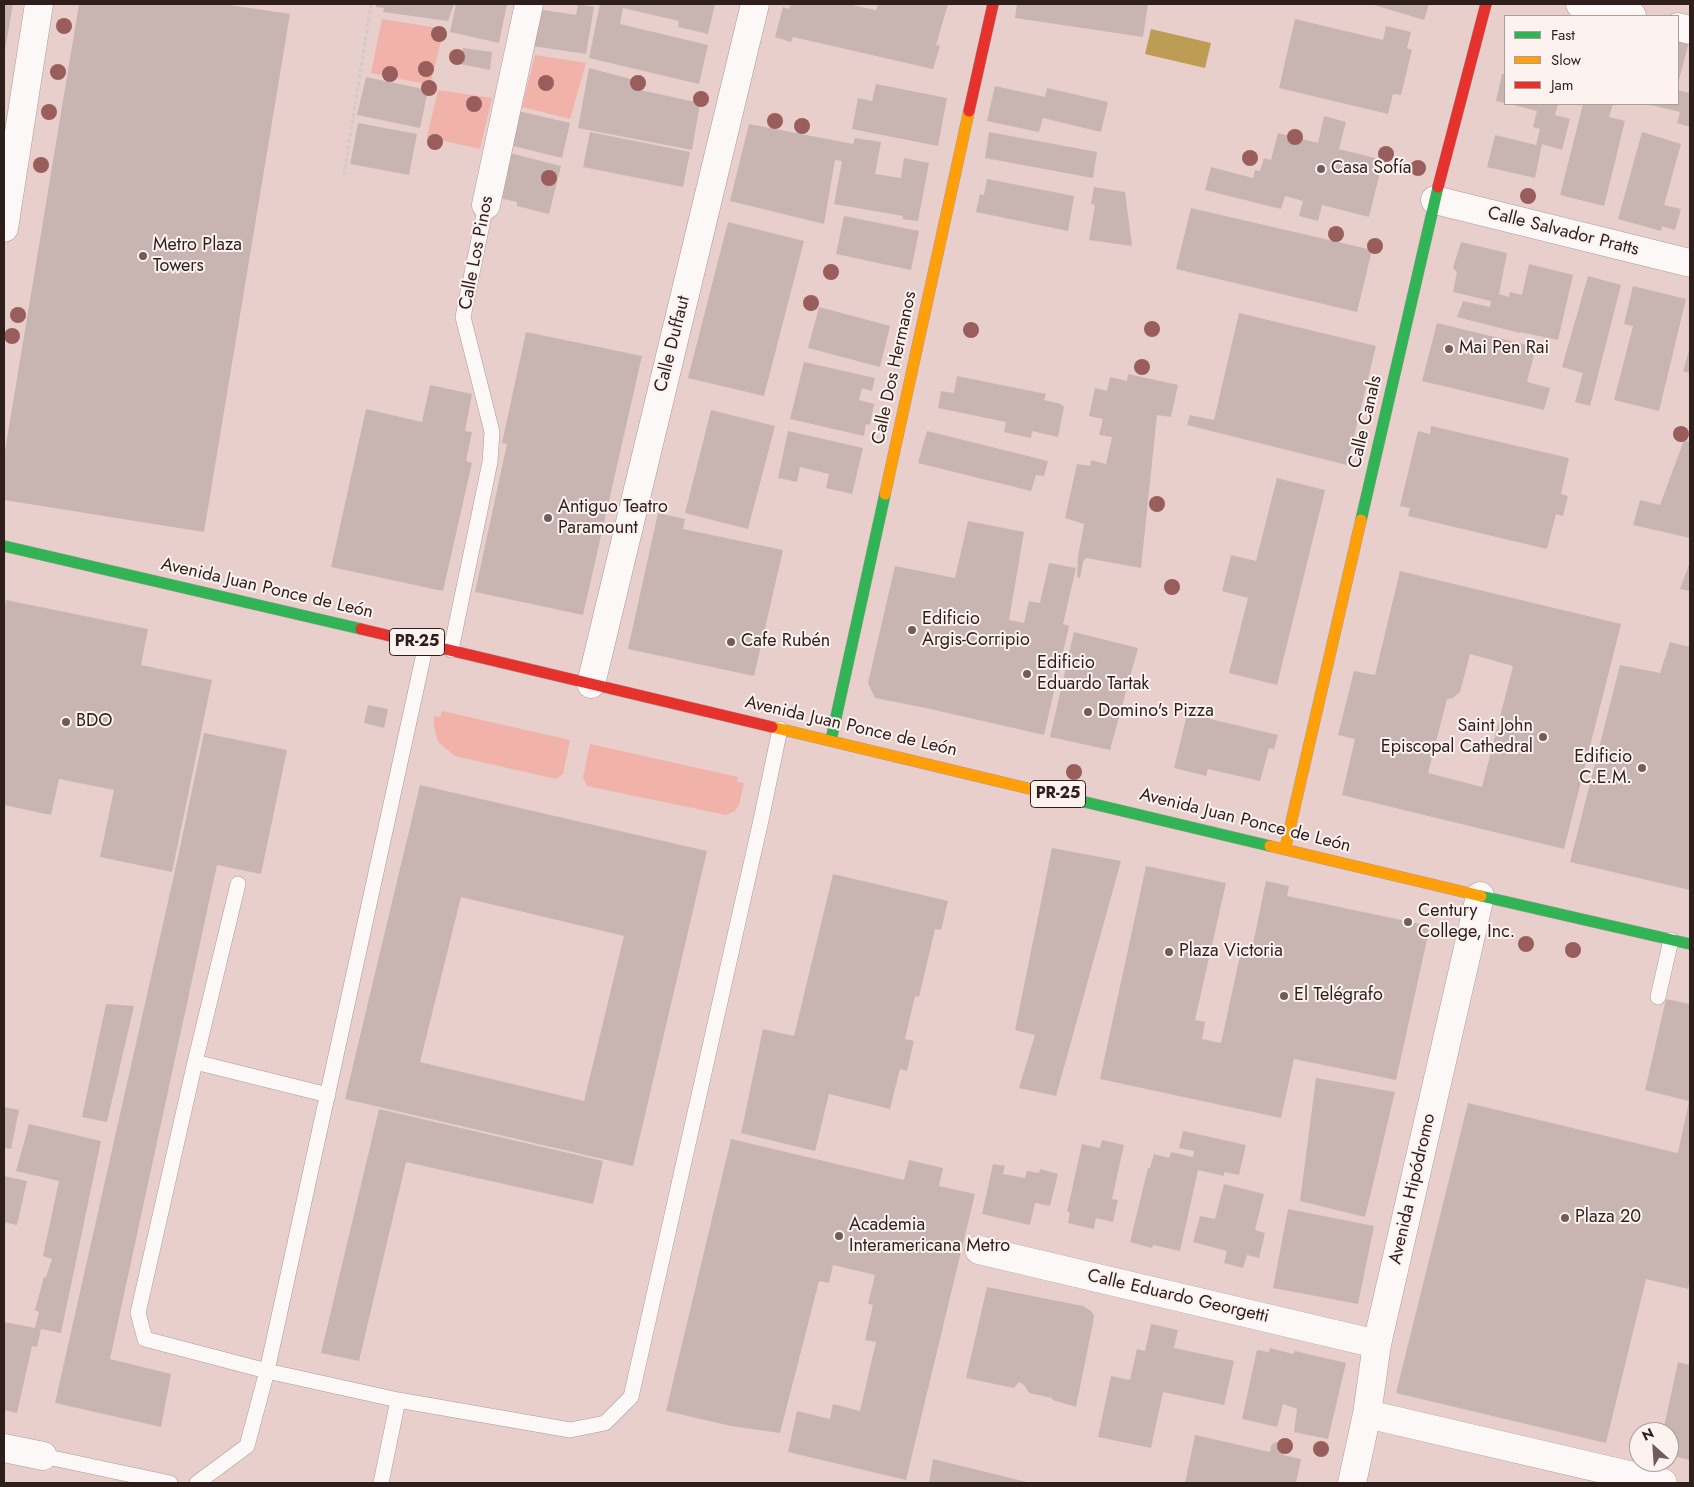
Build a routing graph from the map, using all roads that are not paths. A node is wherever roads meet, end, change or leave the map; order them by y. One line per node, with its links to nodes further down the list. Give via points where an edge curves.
1 (39, 4): 10 (street)
2 (529, 4): 9 (street, Calle Los Pinos)
3 (755, 4): 15 (street, Calle Duffaut)
4 (993, 4): 17 (main road, Calle Dos Hermanos)
5 (1486, 4): 8 (main road, Calle Canals)
6 (1580, 4): 7 (street)
7 (1628, 15)
8 (1435, 200): 11 (street, Calle Salvador Pratts); 18 (main road, Calle Canals)
9 (486, 205): 14 (lane, Calle Los Pinos, via 464,317 492,432 490,462)
10 (4, 228)
11 (1690, 263)
12 (4, 546): 13 (main road, Avenida Juan Ponce de León / PR-25)
13 (426, 644): 14 (main road, Avenida Juan Ponce de León / PR-25); 25 (lane)
14 (450, 650): 15 (main road, Avenida Juan Ponce de León / PR-25)
15 (591, 684): 16 (main road, Avenida Juan Ponce de León / PR-25)
16 (780, 729): 17 (main road, Avenida Juan Ponce de León / PR-25); 29 (lane, via 631,1397 605,1423 570,1430)
17 (831, 740): 18 (main road, Avenida Juan Ponce de León / PR-25)
18 (1285, 849): 20 (main road, Avenida Juan Ponce de León / PR-25)
19 (238, 884): 24 (lane)
20 (1480, 896): 21 (main road, Avenida Juan Ponce de León / PR-25); 27 (street, Avenida Hipódromo)
21 (1671, 940): 22 (main road, Avenida Juan Ponce de León / PR-25); 23 (lane)
22 (1690, 944)
23 (1658, 997)
24 (195, 1062): 25 (lane); 28 (lane, via 138,1313 145,1339)
25 (328, 1095): 28 (lane)
26 (979, 1250): 27 (street, Calle Eduardo Georgetti)
27 (1377, 1344): 30 (street, Avenida Hipódromo)
28 (267, 1371): 29 (lane); 34 (lane, via 247,1446)
29 (398, 1400): 35 (lane)
30 (1367, 1414): 36 (street, Avenida Hipódromo); 37 (street)
31 (4, 1448): 32 (street)
32 (44, 1456): 33 (lane)
33 (170, 1483)
34 (197, 1483)
35 (381, 1483)
36 (1352, 1483)
37 (1663, 1483)

